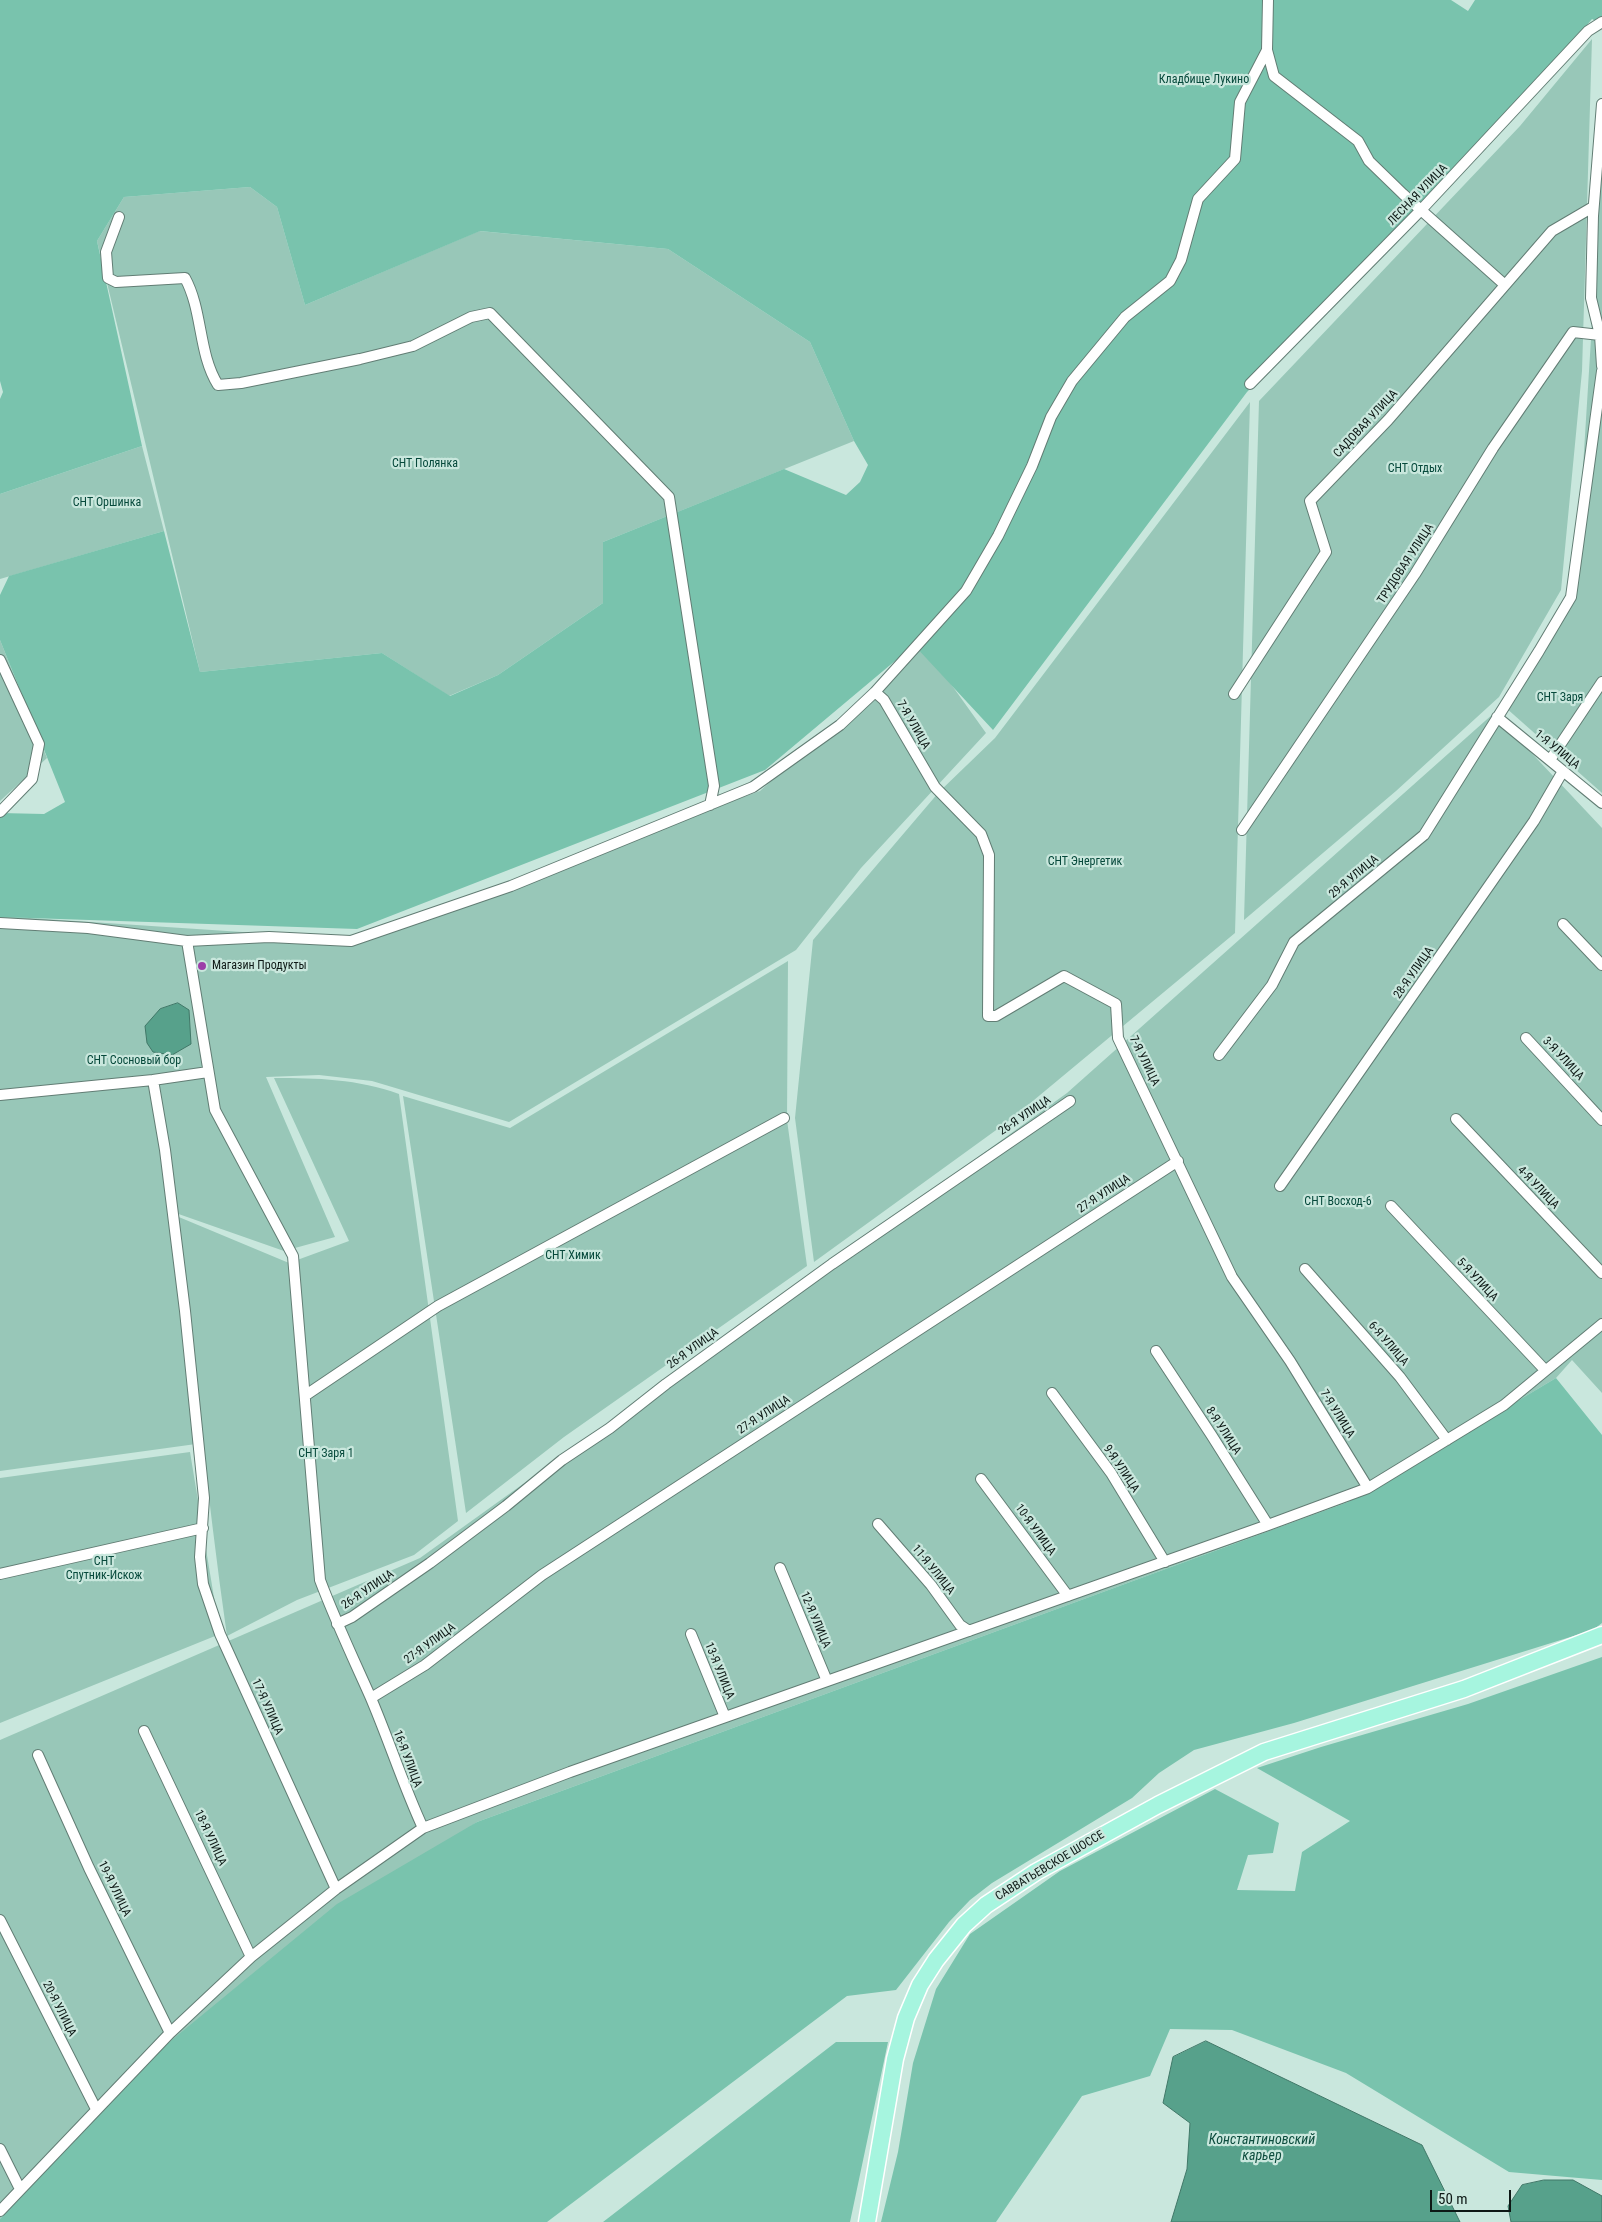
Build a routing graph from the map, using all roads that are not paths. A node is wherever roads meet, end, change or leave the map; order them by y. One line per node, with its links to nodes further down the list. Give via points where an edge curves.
1 (1268, 0): 3 (street)
2 (1602, 22): 6 (street, ЛЕСНАЯ УЛИЦА, via 1588,31)
3 (1267, 50): 6 (street, via 1274,76 1358,141 1369,161); 15 (street, via 1240,102 1235,159 1198,200 1181,260 1170,281 1126,317 1072,381 1051,417 1032,466 998,536 966,592)
4 (1602, 104): 5 (street)
5 (1594, 208): 8 (street, САДОВАЯ УЛИЦА, via 1552,231); 9 (street, via 1591,298)
6 (1421, 210): 8 (street); 12 (street, ЛЕСНАЯ УЛИЦА)
7 (119, 216): 21 (street, via 106,252 108,278 116,282 185,278 192,292 213,378 218,384 241,383 413,346 471,317 490,313 669,497 714,786)
8 (1505, 285): 16 (street, САДОВАЯ УЛИЦА, via 1388,420 1310,501 1326,552)
9 (1600, 335): 10 (street); 23 (street, ТРУДОВАЯ УЛИЦА, via 1573,332)
10 (1602, 366)
11 (1602, 371): 17 (street, 29-Я УЛИЦА, via 1571,596)
12 (1250, 384)
13 (0, 660): 22 (street, via 39,744 32,779)
14 (1602, 682): 18 (street)
15 (875, 692): 21 (street, via 840,724 753,787); 37 (street, 7-Я УЛИЦА, via 884,700 935,787 981,834 989,855 988,1016 996,1016 1064,976 1116,1004 1118,1038)
16 (1234, 694)
17 (1498, 715): 18 (street, 1-Я УЛИЦА); 29 (street, 29-Я УЛИЦА, via 1424,834 1294,942 1272,985)
18 (1550, 760): 19 (street, 1-Я УЛИЦА)
19 (1563, 771): 20 (street, 1-Я УЛИЦА); 38 (street, 28-Я УЛИЦА, via 1528,829)
20 (1602, 803)
21 (710, 805): 26 (street, via 511,886 351,941 269,937)
22 (0, 812)
23 (1242, 830)
24 (0, 923): 26 (street, via 88,928)
25 (1563, 924): 27 (street)
26 (187, 941): 30 (street, 16-Я УЛИЦА)
27 (1602, 965)
28 (1526, 1038): 36 (street, 3-Я УЛИЦА)
29 (1220, 1055)
30 (208, 1072): 31 (street); 46 (street, 16-Я УЛИЦА, via 215,1110 293,1256)
31 (153, 1080): 32 (street); 52 (street, 17-Я УЛИЦА, via 186,1311 204,1498)
32 (0, 1095)
33 (1070, 1101): 57 (street, 26-Я УЛИЦА, via 832,1264 562,1460 430,1563)
34 (784, 1118): 46 (street, via 438,1306)
35 (1456, 1119): 41 (street, 4-Я УЛИЦА)
36 (1602, 1120)
37 (1178, 1161): 49 (street, 7-Я УЛИЦА, via 1232,1277 1290,1361); 62 (street, 27-Я УЛИЦА, via 542,1575 425,1665)
38 (1280, 1186)
39 (1391, 1206): 44 (street, 5-Я УЛИЦА)
40 (1305, 1269): 47 (street, 6-Я УЛИЦА, via 1400,1377)
41 (1602, 1273)
42 (1600, 1329): 44 (street)
43 (1156, 1351): 51 (street, 8-Я УЛИЦА)
44 (1545, 1370): 47 (street, via 1504,1404)
45 (1052, 1393): 53 (street, 9-Я УЛИЦА, via 1111,1473)
46 (306, 1395): 57 (street, 16-Я УЛИЦА, via 320,1580)
47 (1446, 1440): 49 (street)
48 (982, 1479): 56 (street, 10-Я УЛИЦА)
49 (1368, 1488): 51 (street)
50 (878, 1524): 58 (street, 11-Я УЛИЦА, via 960,1625)
51 (1268, 1526): 53 (street)
52 (203, 1528): 55 (street); 67 (street, 17-Я УЛИЦА, via 200,1557 204,1584 220,1634)
53 (1165, 1562): 56 (street)
54 (780, 1568): 61 (street, 12-Я УЛИЦА)
55 (0, 1574)
56 (1068, 1596): 58 (street)
57 (337, 1624): 62 (street, 16-Я УЛИЦА)
58 (969, 1631): 61 (street)
59 (691, 1634): 63 (street, 13-Я УЛИЦА)
60 (1602, 1635): 75 (main road, САВВАТЬЕВСКОЕ ШОССЕ, via 1464,1689 1264,1752 1036,1872 986,1905 954,1936 936,1960 909,2008 899,2038)
61 (827, 1681): 63 (street)
62 (370, 1698): 66 (street, 16-Я УЛИЦА, via 408,1797)
63 (725, 1717): 66 (street)
64 (144, 1731): 69 (street, 18-Я УЛИЦА)
65 (38, 1755): 70 (street, 19-Я УЛИЦА)
66 (424, 1828): 67 (street)
67 (336, 1889): 69 (street)
68 (0, 1920): 71 (street, 20-Я УЛИЦА)
69 (251, 1957): 70 (street)
70 (170, 2033): 71 (street)
71 (96, 2109): 73 (street)
72 (0, 2149): 73 (street)
73 (20, 2189): 74 (street)
74 (0, 2211)
75 (867, 2222)

